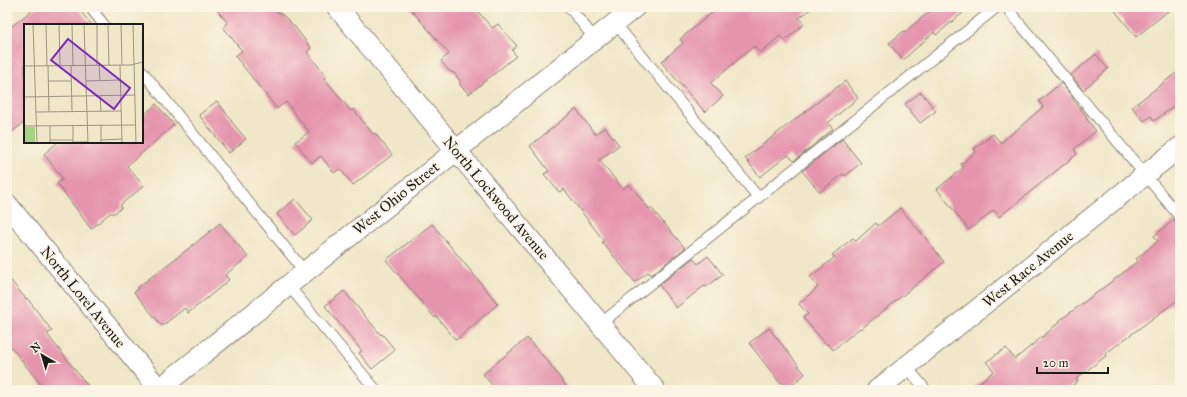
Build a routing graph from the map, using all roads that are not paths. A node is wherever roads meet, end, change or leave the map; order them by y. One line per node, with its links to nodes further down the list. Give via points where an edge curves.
1 (90, 7): 8 (lane)
2 (338, 7): 12 (street, North Lockwood Avenue)
3 (569, 7): 9 (lane)
4 (635, 7): 7 (street, West Ohio Street)
5 (997, 7): 14 (lane)
6 (1006, 7): 13 (lane)
7 (615, 23): 9 (street, West Ohio Street); 14 (lane)
8 (103, 24)
9 (595, 39): 12 (street, West Ohio Street)
10 (143, 72): 17 (lane)
11 (1180, 147): 13 (street, West Race Avenue)
12 (456, 150): 17 (street, West Ohio Street); 19 (street, North Lockwood Avenue)
13 (1145, 175): 16 (lane); 20 (street, West Race Avenue)
14 (758, 197): 19 (lane)
15 (7, 204): 21 (street, North Lorel Avenue)
16 (1180, 218)
17 (306, 272): 18 (street, West Ohio Street)
18 (288, 285): 21 (street, West Ohio Street); 22 (lane)
19 (600, 324): 23 (street, North Lockwood Avenue)
20 (906, 366): 24 (street, West Race Avenue); 25 (lane)
21 (158, 390)
22 (376, 390)
23 (655, 390)
24 (877, 390)
25 (926, 390)

